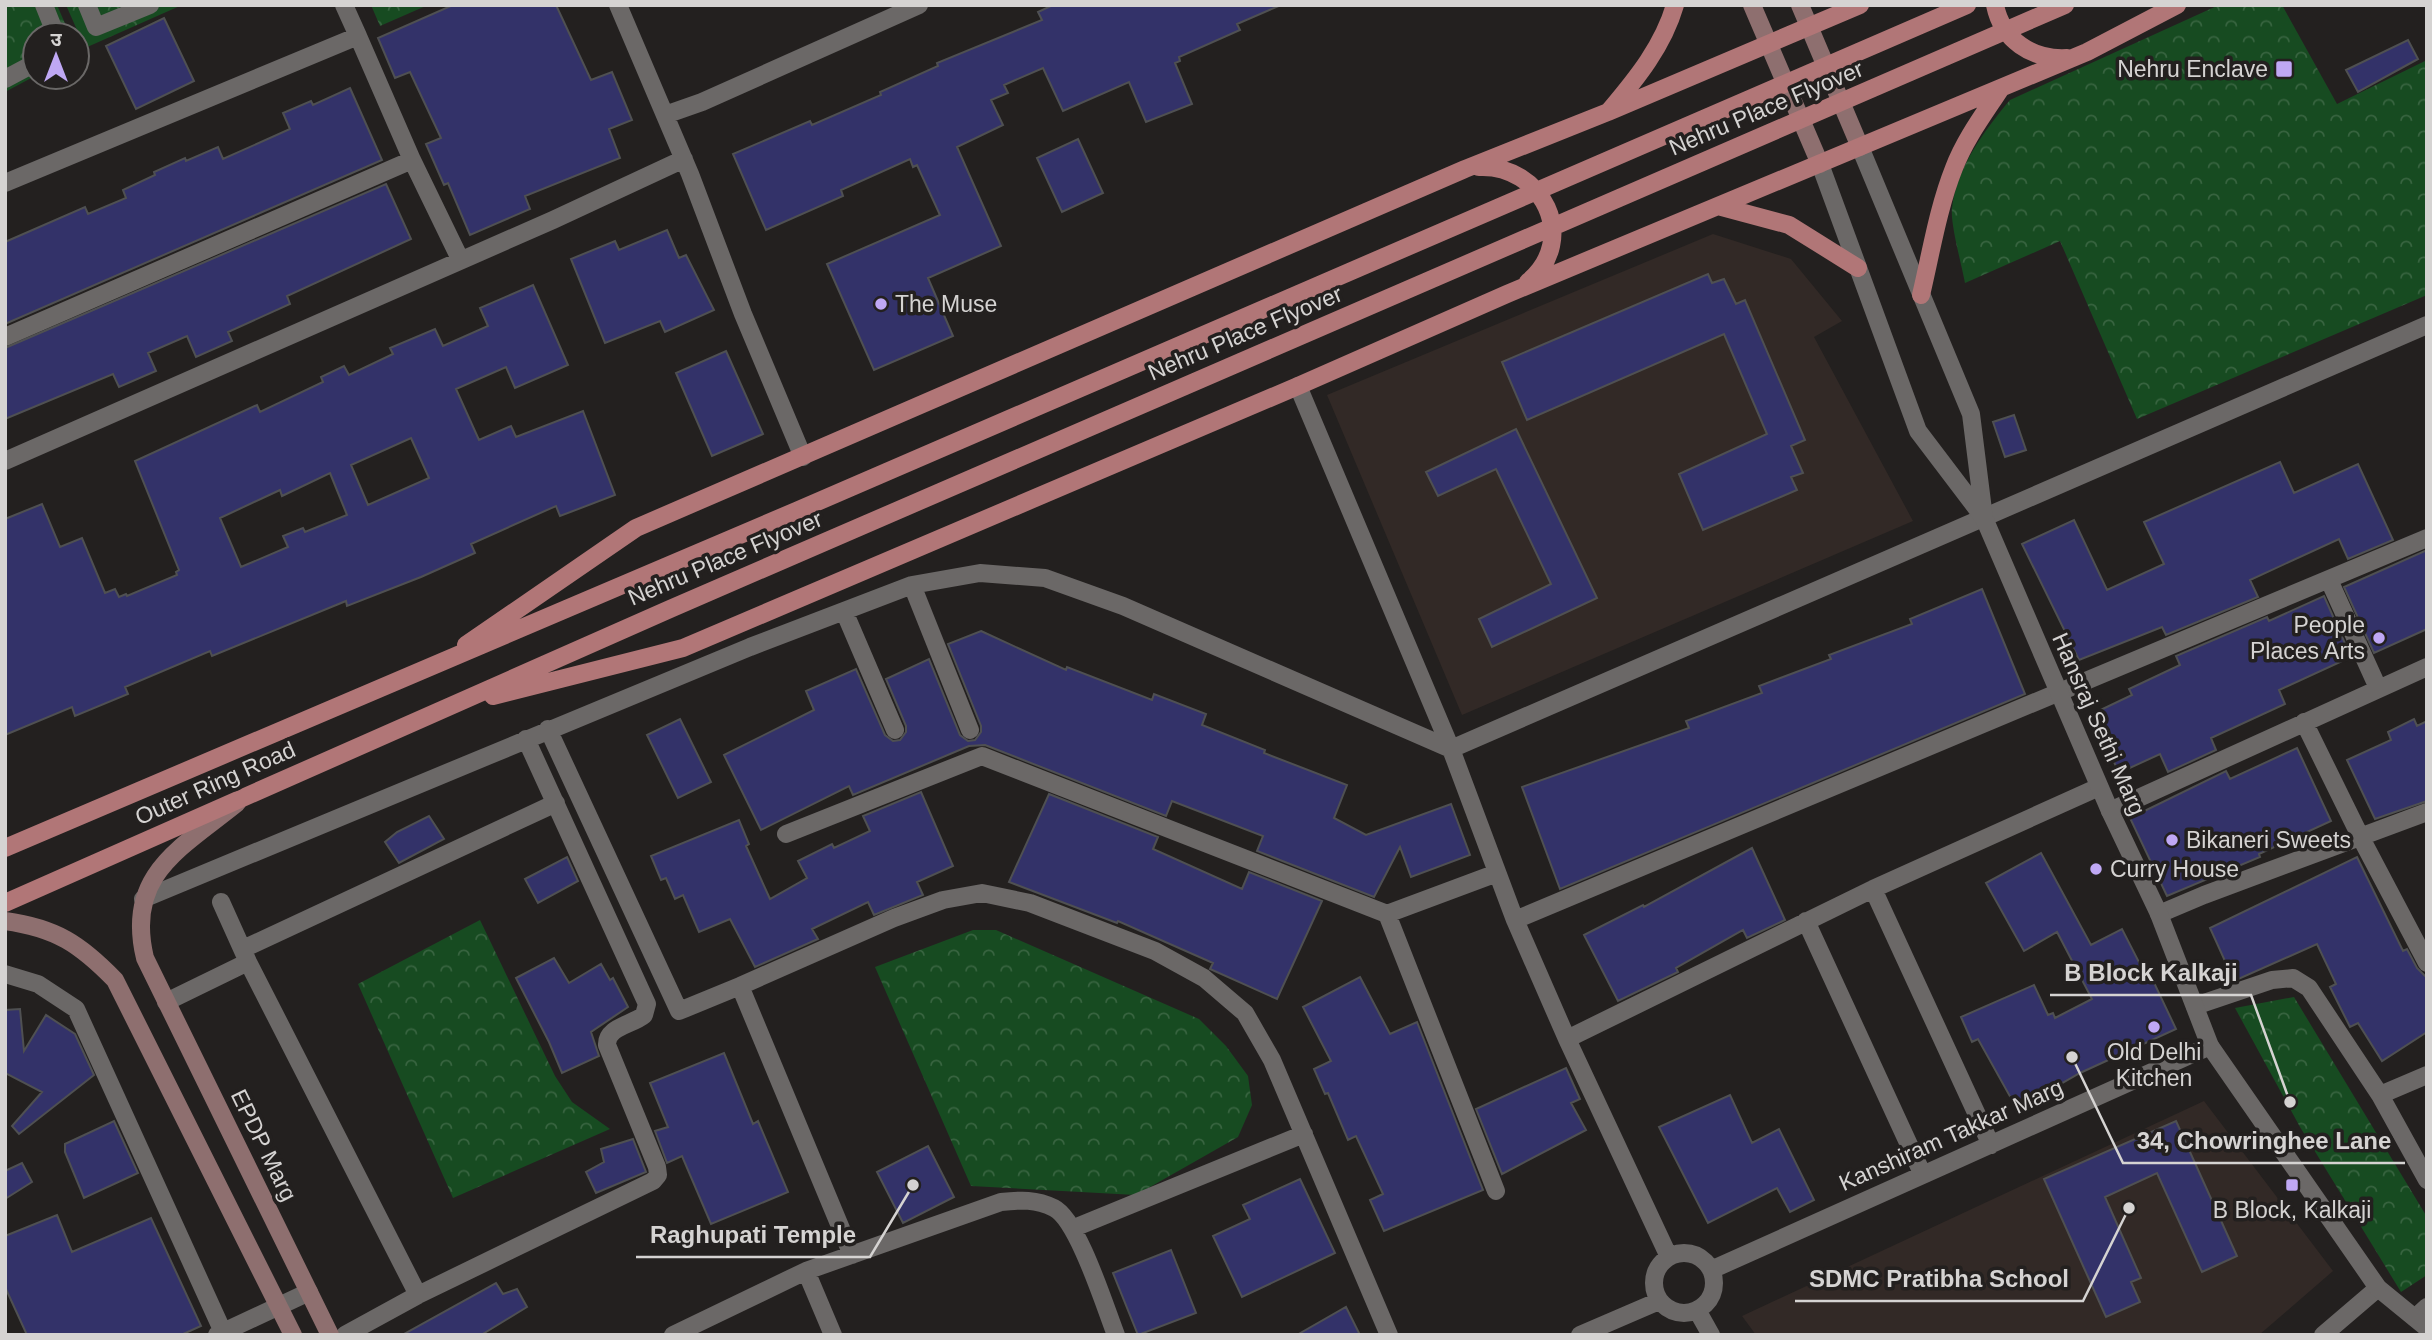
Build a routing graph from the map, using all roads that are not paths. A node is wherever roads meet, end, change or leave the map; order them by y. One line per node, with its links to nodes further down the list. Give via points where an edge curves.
1 (86, 5): 2 (street, via 96,27)
2 (150, 5)
3 (344, 5): 15 (street)
4 (618, 5): 22 (street)
5 (919, 5): 22 (street)
6 (1675, 5): 21 (main road, via 1644,69)
7 (1752, 5): 16 (main road)
8 (1800, 5): 14 (main road)
9 (1860, 5): 14 (main road)
10 (1967, 5): 45 (main road, Nehru Place Flyover)
11 (1995, 5): 17 (main road, via 2003,28 2026,50 2056,58)
12 (2065, 5): 48 (main road, Nehru Place Flyover)
13 (2177, 5): 17 (main road)
14 (1809, 27): 16 (main road); 23 (main road)
15 (358, 36): 25 (street); 28 (street)
16 (1769, 44): 21 (main road); 26 (main road)
17 (2087, 52): 20 (main road)
18 (21, 70): 19 (street)
19 (5, 79)
20 (2001, 88): 23 (main road); 33 (main road, via 1954,168)
21 (1608, 112): 27 (main road)
22 (665, 115): 24 (street)
23 (1860, 147): 26 (main road); 33 (street, Hansraj Sethi Marg)
24 (684, 159): 30 (street); 37 (street)
25 (412, 160): 30 (street); 35 (street)
26 (1820, 164): 29 (main road); 31 (street, Hansraj Sethi Marg)
27 (1465, 169): 32 (main road, via 1497,167 1512,172 1526,180 1546,204 1552,234 1546,257 1534,277); 37 (main road)
28 (5, 183)
29 (1718, 206): 31 (main road, via 1789,225); 32 (main road)
30 (460, 259): 38 (street)
31 (1858, 268): 39 (street, Hansraj Sethi Marg, via 1918,431)
32 (1507, 293): 36 (main road)
33 (1921, 295): 39 (street, Hansraj Sethi Marg, via 1971,414)
34 (2427, 325): 39 (street)
35 (5, 337)
36 (1298, 386): 48 (main road, via 683,648); 54 (street)
37 (803, 457): 45 (main road, via 636,528)
38 (5, 461)
39 (1984, 518): 47 (street, Hansraj Sethi Marg); 54 (street)
40 (2427, 538): 41 (street)
41 (2329, 580): 46 (street); 47 (street)
42 (912, 585): 43 (street); 52 (street); 54 (street, via 980,573 1045,578 1123,606)
43 (844, 611): 50 (street); 51 (street)
44 (2427, 667): 46 (street)
45 (428, 670): 62 (main road, Outer Ring Road)
46 (2378, 688): 49 (street)
47 (2058, 693): 55 (street, Hansraj Sethi Marg); 70 (street)
48 (446, 708): 56 (main road, Outer Ring Road)
49 (2304, 722): 58 (street); 61 (street)
50 (548, 729): 53 (street); 76 (street, via 679,1011)
51 (895, 730)
52 (970, 730)
53 (526, 739): 57 (street); 65 (street)
54 (1451, 748): 63 (street)
55 (2099, 787): 58 (street, Hansraj Sethi Marg); 64 (street)
56 (246, 796): 65 (main road, via 163,864); 67 (main road, Outer Ring Road)
57 (556, 803): 73 (street); 95 (street, via 647,1004 645,1015 611,1032 607,1045 658,1175)
58 (2110, 811): 69 (street, Hansraj Sethi Marg)
59 (2427, 812): 61 (street)
60 (786, 834): 68 (street, via 982,756)
61 (2361, 838): 69 (street); 74 (street)
62 (5, 848)
63 (1497, 873): 68 (street); 70 (street)
64 (1873, 889): 72 (street); 84 (street)
65 (143, 899): 77 (main road, EPDP Marg, via 140,939)
66 (220, 902): 73 (street)
67 (5, 903)
68 (1387, 914): 87 (street)
69 (2159, 914): 78 (street, Hansraj Sethi Marg)
70 (1515, 920): 79 (street)
71 (5, 921): 97 (main road, via 62,936 91,955 115,980)
72 (1805, 921): 79 (street); 85 (street)
73 (246, 955): 77 (street); 95 (street)
74 (2427, 963)
75 (5, 974): 100 (street, via 38,984 76,1009)
76 (740, 986): 83 (street, via 943,900 982,893 1030,902 1155,951 1204,978 1245,1013 1272,1060); 89 (street)
77 (166, 1002): 94 (main road, EPDP Marg)
78 (2195, 1006): 80 (street, Hansraj Sethi Marg); 82 (street, via 2272,980 2293,978 2309,988)
79 (1567, 1039): 90 (street)
80 (2210, 1046): 84 (street, Kanshiram Takkar Marg); 93 (street, Hansraj Sethi Marg)
81 (2427, 1075): 82 (street)
82 (2380, 1095): 86 (street)
83 (1304, 1135): 88 (street); 107 (street)
84 (1991, 1145): 85 (street, Kanshiram Takkar Marg)
85 (1923, 1173): 91 (street, Kanshiram Takkar Marg)
86 (2427, 1180)
87 (1496, 1191)
88 (1074, 1228): 89 (street, via 1057,1209 1029,1199 1001,1202); 106 (street)
89 (852, 1255): 92 (street)
90 (1669, 1257): 91 (street, via 1690,1254); 96 (street, via 1654,1280)
91 (1712, 1270): 98 (street, via 1713,1293)
92 (806, 1271): 104 (street); 105 (street)
93 (2378, 1288): 99 (street, Hansraj Sethi Marg); 110 (street)
94 (310, 1292): 97 (street); 102 (main road, EPDP Marg)
95 (418, 1295): 103 (street)
96 (1659, 1301): 98 (street, via 1675,1312); 108 (street)
97 (279, 1307): 100 (street); 101 (main road)
98 (1697, 1310): 109 (street)
99 (2423, 1318)
100 (220, 1333)
101 (293, 1335)
102 (330, 1335)
103 (345, 1335)
104 (673, 1335)
105 (833, 1335)
106 (1116, 1335)
107 (1389, 1335)
108 (1580, 1335)
109 (1712, 1335)
110 (2323, 1335)

